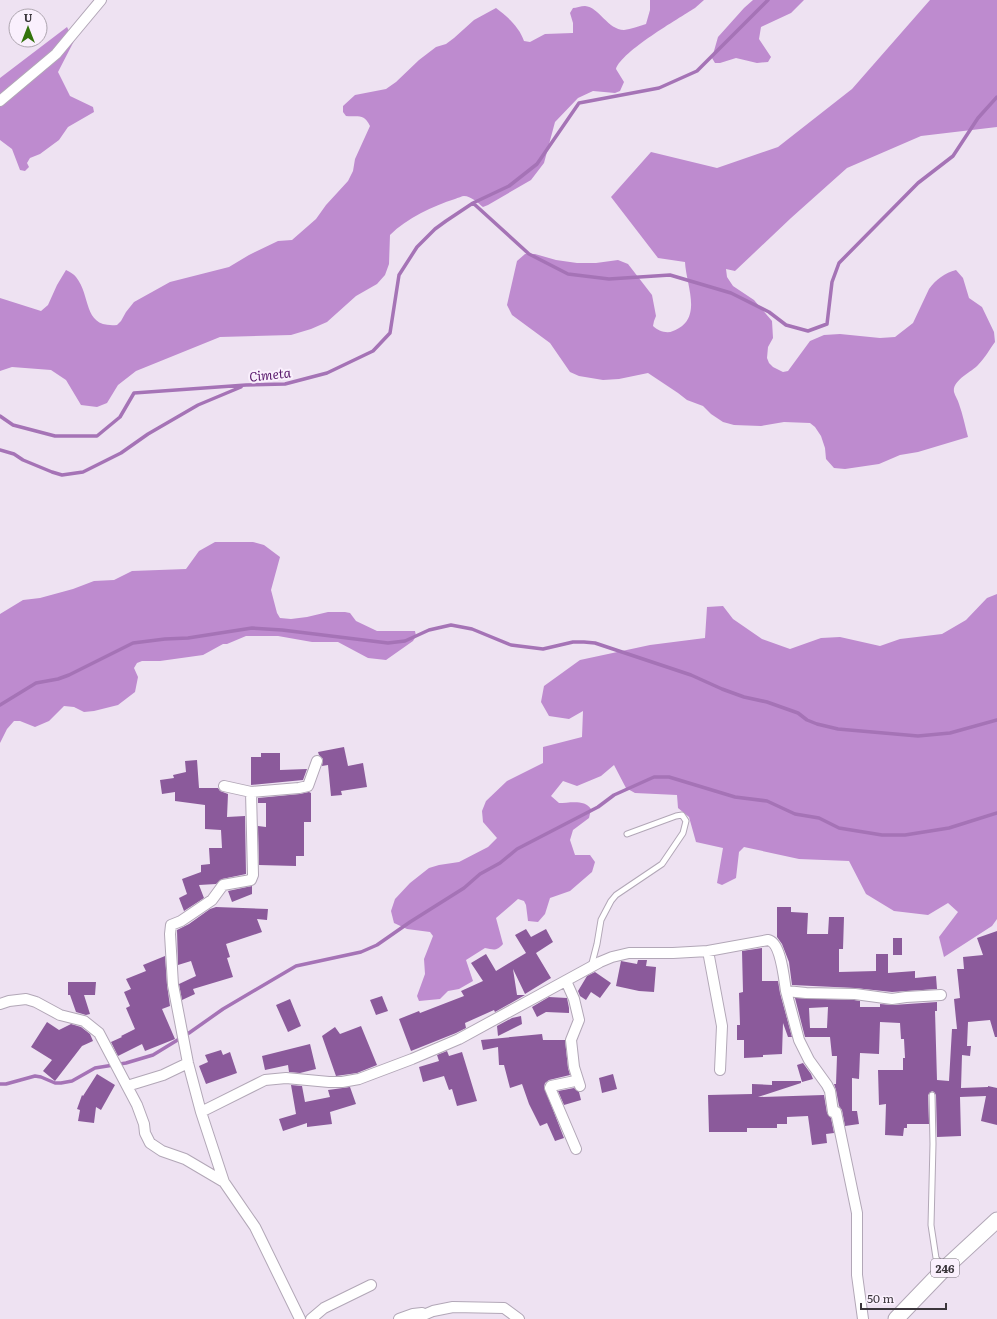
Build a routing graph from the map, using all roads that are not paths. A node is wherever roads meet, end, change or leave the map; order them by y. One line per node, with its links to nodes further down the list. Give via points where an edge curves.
1 (101, 0): 2 (street, via 56,54)
2 (0, 101)
3 (317, 761): 5 (street, via 308,786)
4 (224, 786): 5 (street)
5 (251, 792): 13 (street, via 254,868 251,880 222,885 212,900 170,928 173,985)
6 (627, 834): 8 (lane, via 676,816 682,815 686,821 683,833 662,864 611,901 601,920)
7 (708, 951): 8 (street, via 629,953 612,957); 10 (street, via 771,940 780,957); 14 (street, via 722,1026)
8 (591, 968): 9 (street)
9 (566, 981): 17 (street, via 459,1039 365,1076 342,1082 286,1078 266,1080); 18 (street, via 579,1020 571,1040 578,1082 550,1088)
10 (786, 991): 11 (street, via 855,994 892,999); 29 (street, via 799,1040 809,1060 827,1085 833,1112 836,1112 857,1213 857,1275)
11 (941, 995)
12 (0, 1004): 15 (street, via 26,999 60,1015 84,1021 99,1034)
13 (188, 1063): 15 (street, via 163,1075); 17 (street)
14 (720, 1070)
15 (127, 1086): 19 (street, via 137,1105 150,1143 162,1151 185,1159)
16 (932, 1095): 21 (lane, via 932,1236 936,1258)
17 (201, 1112): 19 (street)
18 (576, 1149)
19 (224, 1182): 24 (street, via 255,1227)
20 (997, 1220): 21 (main road, 246)
21 (944, 1269): 30 (main road, 246)
22 (371, 1285): 25 (street, via 324,1308)
23 (433, 1311): 26 (street); 27 (street); 28 (street, via 453,1307 504,1308)
24 (300, 1319)
25 (311, 1319)
26 (398, 1319)
27 (414, 1319)
28 (519, 1319)
29 (863, 1319)
30 (896, 1319)

